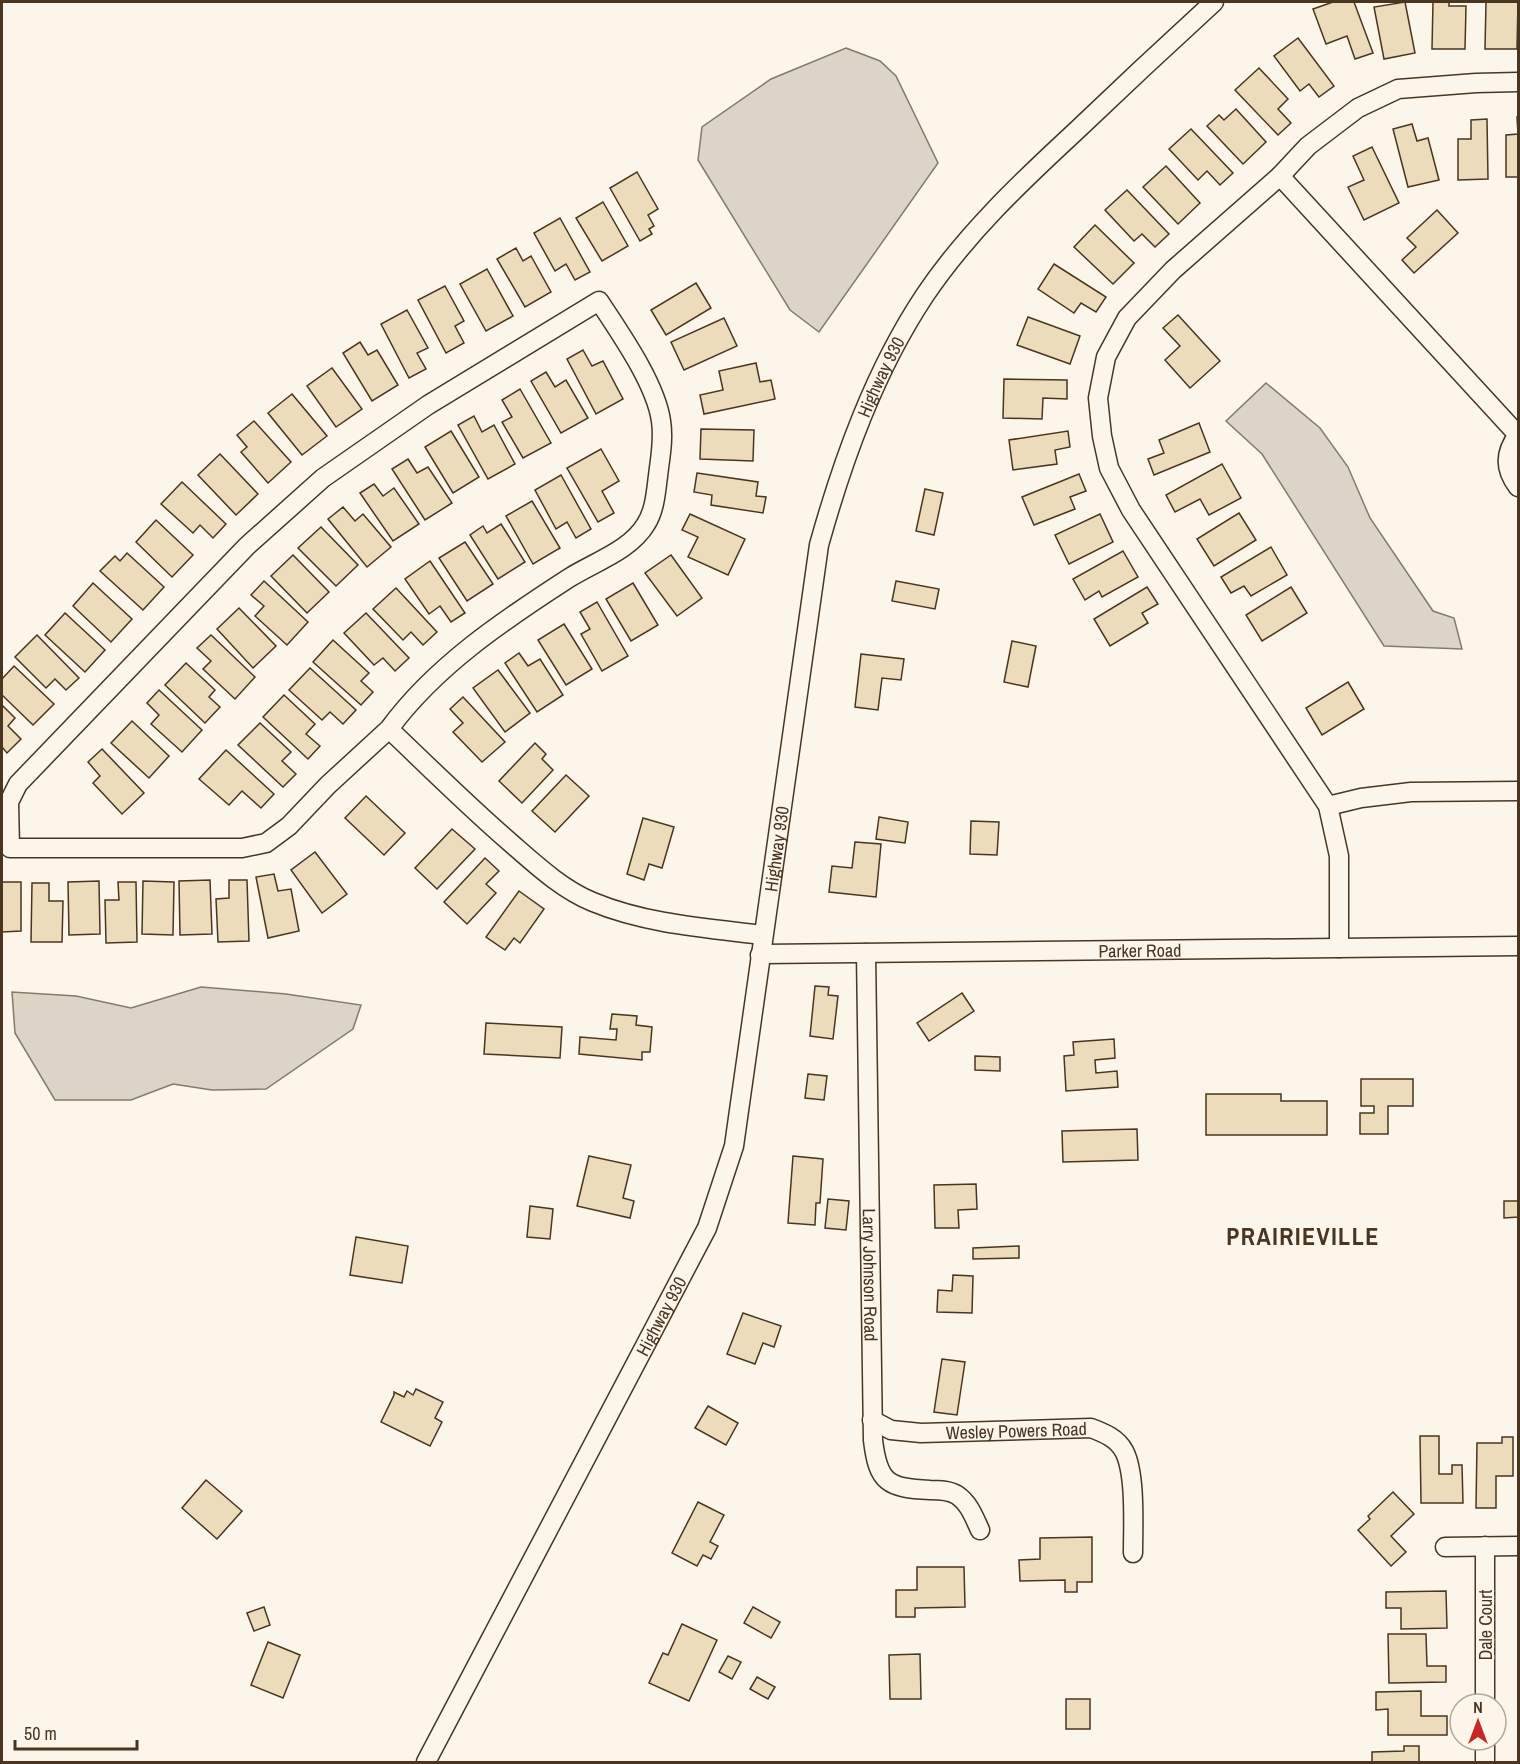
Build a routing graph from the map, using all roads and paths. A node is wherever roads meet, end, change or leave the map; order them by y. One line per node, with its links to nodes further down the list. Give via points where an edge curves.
1 (1214, 2): 8 (street, Highway 930, via 1005,197 925,296 892,352 834,489 819,545)
2 (1518, 82): 3 (street, via 1398,89 1358,108 1308,146)
3 (1280, 176): 4 (street, via 1518,435 1507,456 1512,479); 7 (street, via 1173,270 1126,318 1106,357 1098,398 1108,468 1131,510)
4 (1518, 486)
5 (389, 729): 5 (street, via 289,826 266,843 242,848 10,848 9,802 18,784 247,546 323,478 361,450 599,301 651,389 660,414 662,443 656,494 647,524 625,545 569,578 465,651 404,709); 8 (street, via 539,868 591,902 655,920)
6 (1518, 790): 7 (street, via 1411,792)
7 (1328, 806): 10 (street, via 1339,856)
8 (763, 935): 12 (street, Highway 930)
9 (1518, 946): 10 (street, Parker Road)
10 (1339, 948): 11 (street, Parker Road)
11 (866, 952): 12 (street, Parker Road); 13 (street, Larry Johnson Road)
12 (760, 956): 20 (street, Highway 930, via 734,1146 710,1220)
13 (873, 1420): 14 (street, Larry Johnson Road, via 875,1460 884,1479 906,1489 955,1494 966,1502); 18 (street, Wesley Powers Road, via 891,1430 921,1433 1091,1428 1109,1435 1124,1451 1131,1474)
14 (980, 1530)
15 (1518, 1545): 16 (street)
16 (1485, 1546): 17 (street); 19 (street, Dale Court)
17 (1445, 1547)
18 (1133, 1553)
19 (1485, 1692)
20 (426, 1762)

